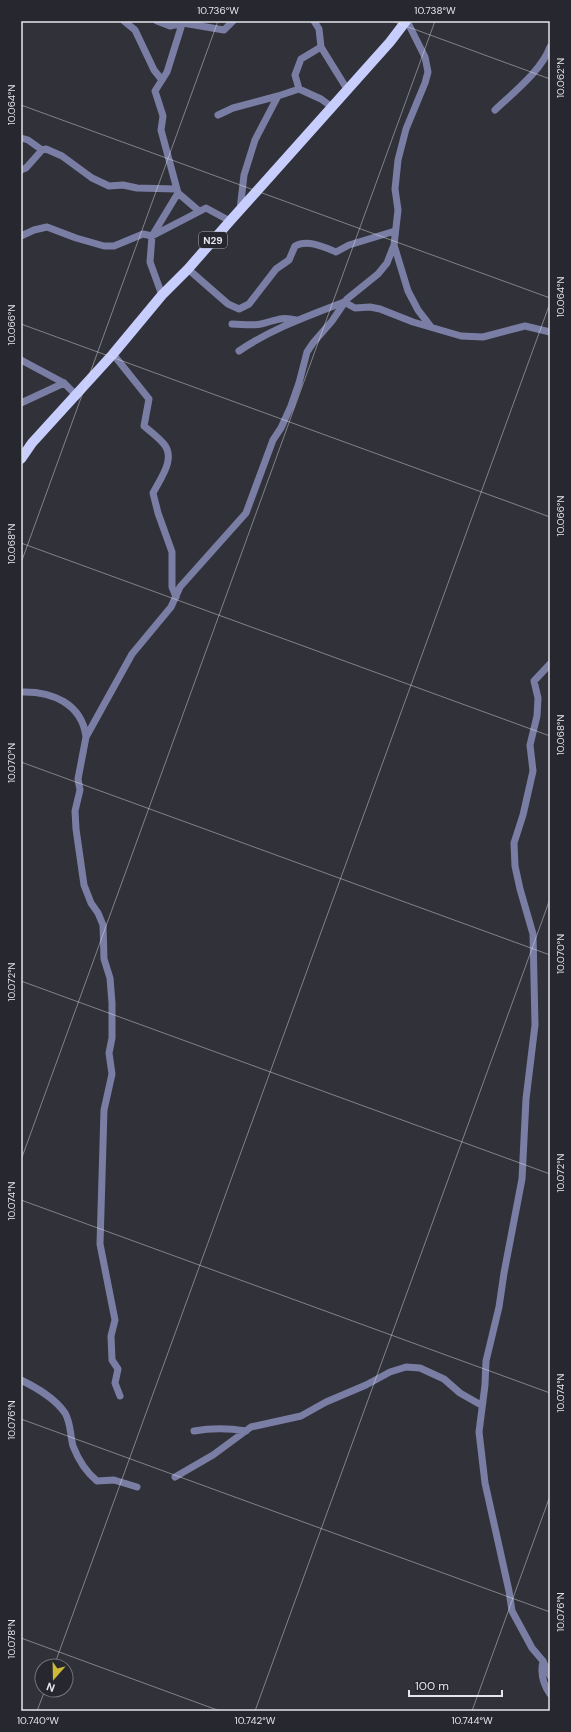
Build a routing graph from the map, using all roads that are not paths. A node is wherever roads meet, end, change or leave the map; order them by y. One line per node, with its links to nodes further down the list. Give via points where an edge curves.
1 (124, 21): 9 (street, via 135,30 154,70)
2 (157, 21): 6 (street, via 170,26)
3 (234, 21): 6 (street, via 224,30)
4 (314, 21): 7 (street, via 319,29)
5 (406, 21): 11 (main road, N29); 23 (street, via 425,57 428,72 406,129 398,160 395,190 398,210)
6 (183, 22): 9 (street)
7 (321, 47): 10 (street, via 301,59 295,75); 11 (street)
8 (550, 47): 14 (street, via 547,55 525,82)
9 (162, 80): 19 (street, via 155,92 163,116 161,130)
10 (299, 89): 12 (street); 13 (street)
11 (347, 90): 13 (main road, N29)
12 (278, 96): 15 (street, via 233,108); 20 (street, via 255,140 244,175)
13 (332, 107): 20 (main road, N29)
14 (495, 110)
15 (218, 115)
16 (21, 138): 17 (street)
17 (42, 150): 18 (street); 19 (street, via 46,149 62,156 92,178 109,186 123,185)
18 (21, 170)
19 (177, 191): 21 (street); 25 (street)
20 (240, 210): 22 (main road, N29)
21 (199, 211): 22 (street, via 206,208); 25 (street)
22 (230, 221): 27 (main road, N29)
23 (395, 231): 26 (street); 27 (street, via 349,245 336,252 319,245 301,243 295,246 289,260 276,269 249,304 239,309 228,304)
24 (21, 236): 25 (street, via 47,227 104,246 114,246 143,234)
25 (152, 236): 28 (street, via 150,262)
26 (394, 245): 29 (street, via 387,263 378,274); 32 (street, via 408,291)
27 (188, 269): 28 (main road, N29)
28 (162, 295): 35 (main road, N29)
29 (344, 302): 30 (street); 32 (street, via 355,308 380,309); 41 (street, via 307,352 291,406 273,440 246,513 180,587)
30 (296, 320): 31 (street, via 286,318 261,324); 34 (street)
31 (232, 324)
32 (431, 327): 33 (street, via 461,336 483,337 525,326)
33 (550, 332)
34 (239, 351)
35 (113, 354): 38 (main road, N29); 41 (street, via 149,399 144,426 165,444 168,466 153,493 172,552 172,587)
36 (21, 360): 37 (street)
37 (64, 383): 38 (street); 39 (street)
38 (76, 396): 40 (main road, N29, via 32,443)
39 (21, 403)
40 (21, 459)
41 (176, 597): 44 (street, via 171,607 132,654)
42 (550, 664): 47 (street, via 534,681 538,698 537,716 530,745 533,771 514,843 515,866 533,934 535,1024 526,1099 522,1179 499,1307 486,1361)
43 (21, 692): 44 (street, via 49,694 73,707)
44 (86, 737): 46 (street, via 75,812 84,885 103,925 104,959 110,978 112,1038 109,1053 112,1066 104,1110 100,1244 115,1320 111,1336 112,1360 118,1369 115,1384)
45 (21, 1380): 51 (street, via 40,1390 65,1414 70,1424 73,1445 88,1474 97,1481 114,1480)
46 (120, 1396)
47 (481, 1405): 49 (street, via 460,1393 444,1379 420,1368 406,1367 390,1372 301,1416 254,1426); 52 (street, via 480,1450 512,1611 532,1648)
48 (194, 1431): 49 (street, via 222,1428)
49 (246, 1431): 50 (street, via 213,1455)
50 (175, 1477)
51 (138, 1487)
52 (543, 1661): 53 (street); 54 (street, via 543,1679)
53 (550, 1676)
54 (550, 1694)

